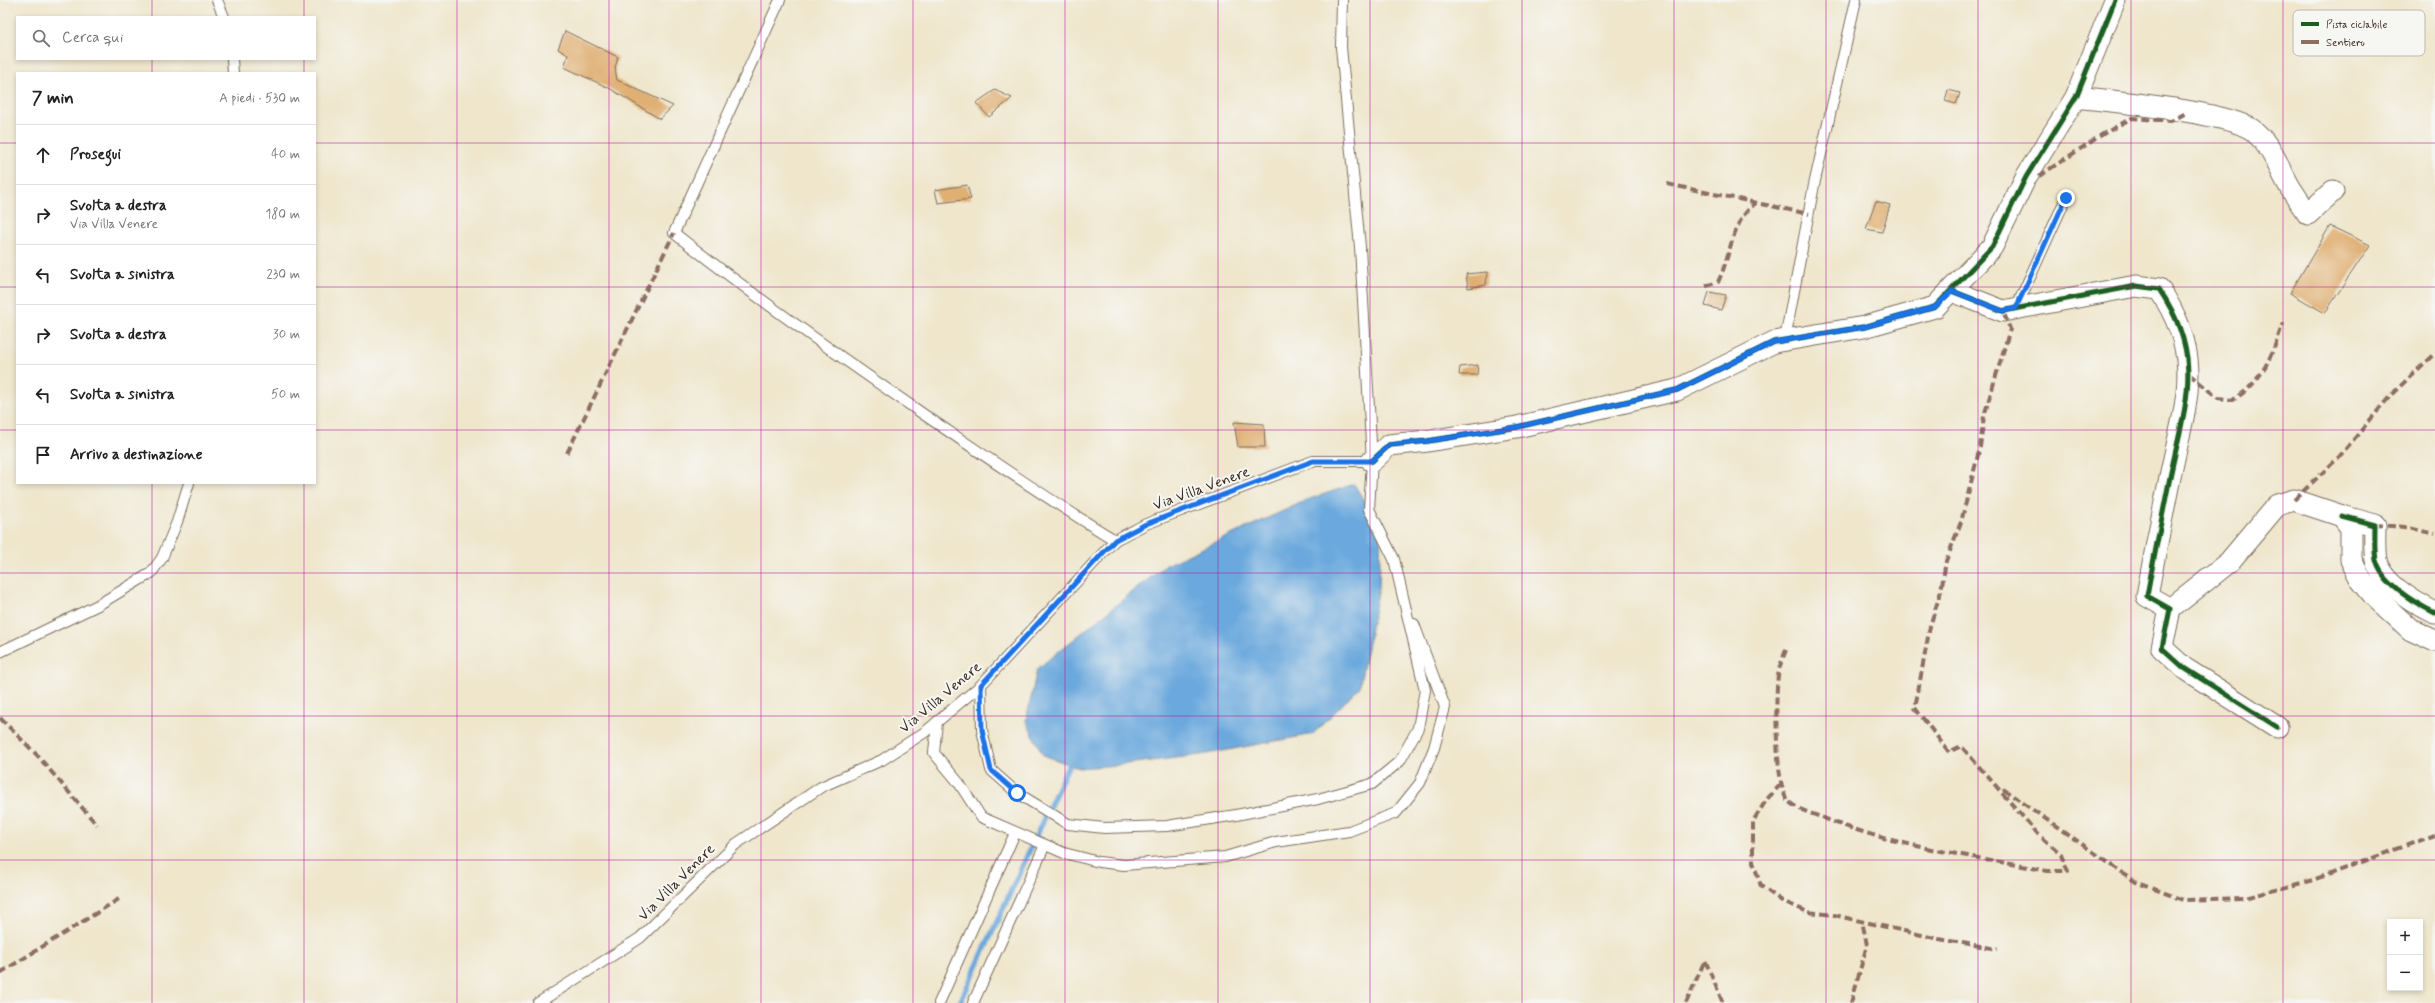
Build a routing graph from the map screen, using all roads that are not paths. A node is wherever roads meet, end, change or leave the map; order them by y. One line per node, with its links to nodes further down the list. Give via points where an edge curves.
1 (217, 0): 6 (lane)
2 (780, 0): 18 (lane, via 674,233 745,289 898,397 1048,499)
3 (1342, 0): 15 (lane, via 1341,47 1360,247)
4 (1856, 0): 14 (lane, via 1814,185)
5 (2115, 0): 9 (street)
6 (224, 16)
7 (232, 60): 8 (lane)
8 (233, 72)
9 (2076, 97): 10 (street, via 2188,112 2229,121 2254,131 2267,144 2290,188 2308,214); 12 (street, via 2026,177 1992,247)
10 (2333, 191)
11 (2066, 198): 13 (lane)
12 (1952, 291): 13 (street, via 2003,311); 14 (street, via 1935,307 1864,327)
13 (2016, 308): 20 (street, via 2136,286 2159,289 2170,305 2181,331 2189,374 2180,440 2170,475 2147,596)
14 (1785, 339): 15 (street, via 1677,390 1517,427 1389,445)
15 (1372, 461): 18 (lane, Via Villa Venere, via 1313,461 1146,524); 19 (lane, via 1368,509 1394,558)
16 (189, 484): 23 (lane, via 162,558 151,573 98,605)
17 (2342, 516): 20 (street, via 2294,500 2277,505 2229,562); 21 (street, via 2375,525 2376,561 2389,581 2418,604); 22 (street, via 2351,528 2351,560 2370,591 2411,630)
18 (1115, 540): 24 (lane, Via Villa Venere)
19 (1405, 602): 24 (lane, via 1425,690 1418,728 1400,761 1372,784 1318,799 1167,826 1104,828 1068,824 1017,793 991,770 982,730); 28 (lane, via 1429,658 1445,706 1434,748 1420,783 1396,813 1349,831 1276,842 1226,857 1155,864 1124,865 1099,862)
20 (2170, 609): 26 (street, via 2162,648 2184,668)
21 (2435, 613)
22 (2435, 641)
23 (0, 652)
24 (981, 685): 25 (lane, Via Villa Venere)
25 (937, 722): 27 (lane, via 934,752 959,783 981,817); 29 (lane, Via Villa Venere, via 882,760 821,786 736,844 640,938)
26 (2277, 727)
27 (1015, 833): 28 (lane); 30 (lane)
28 (1043, 845): 31 (lane)
29 (538, 1003)
30 (939, 1003)
31 (973, 1003)

